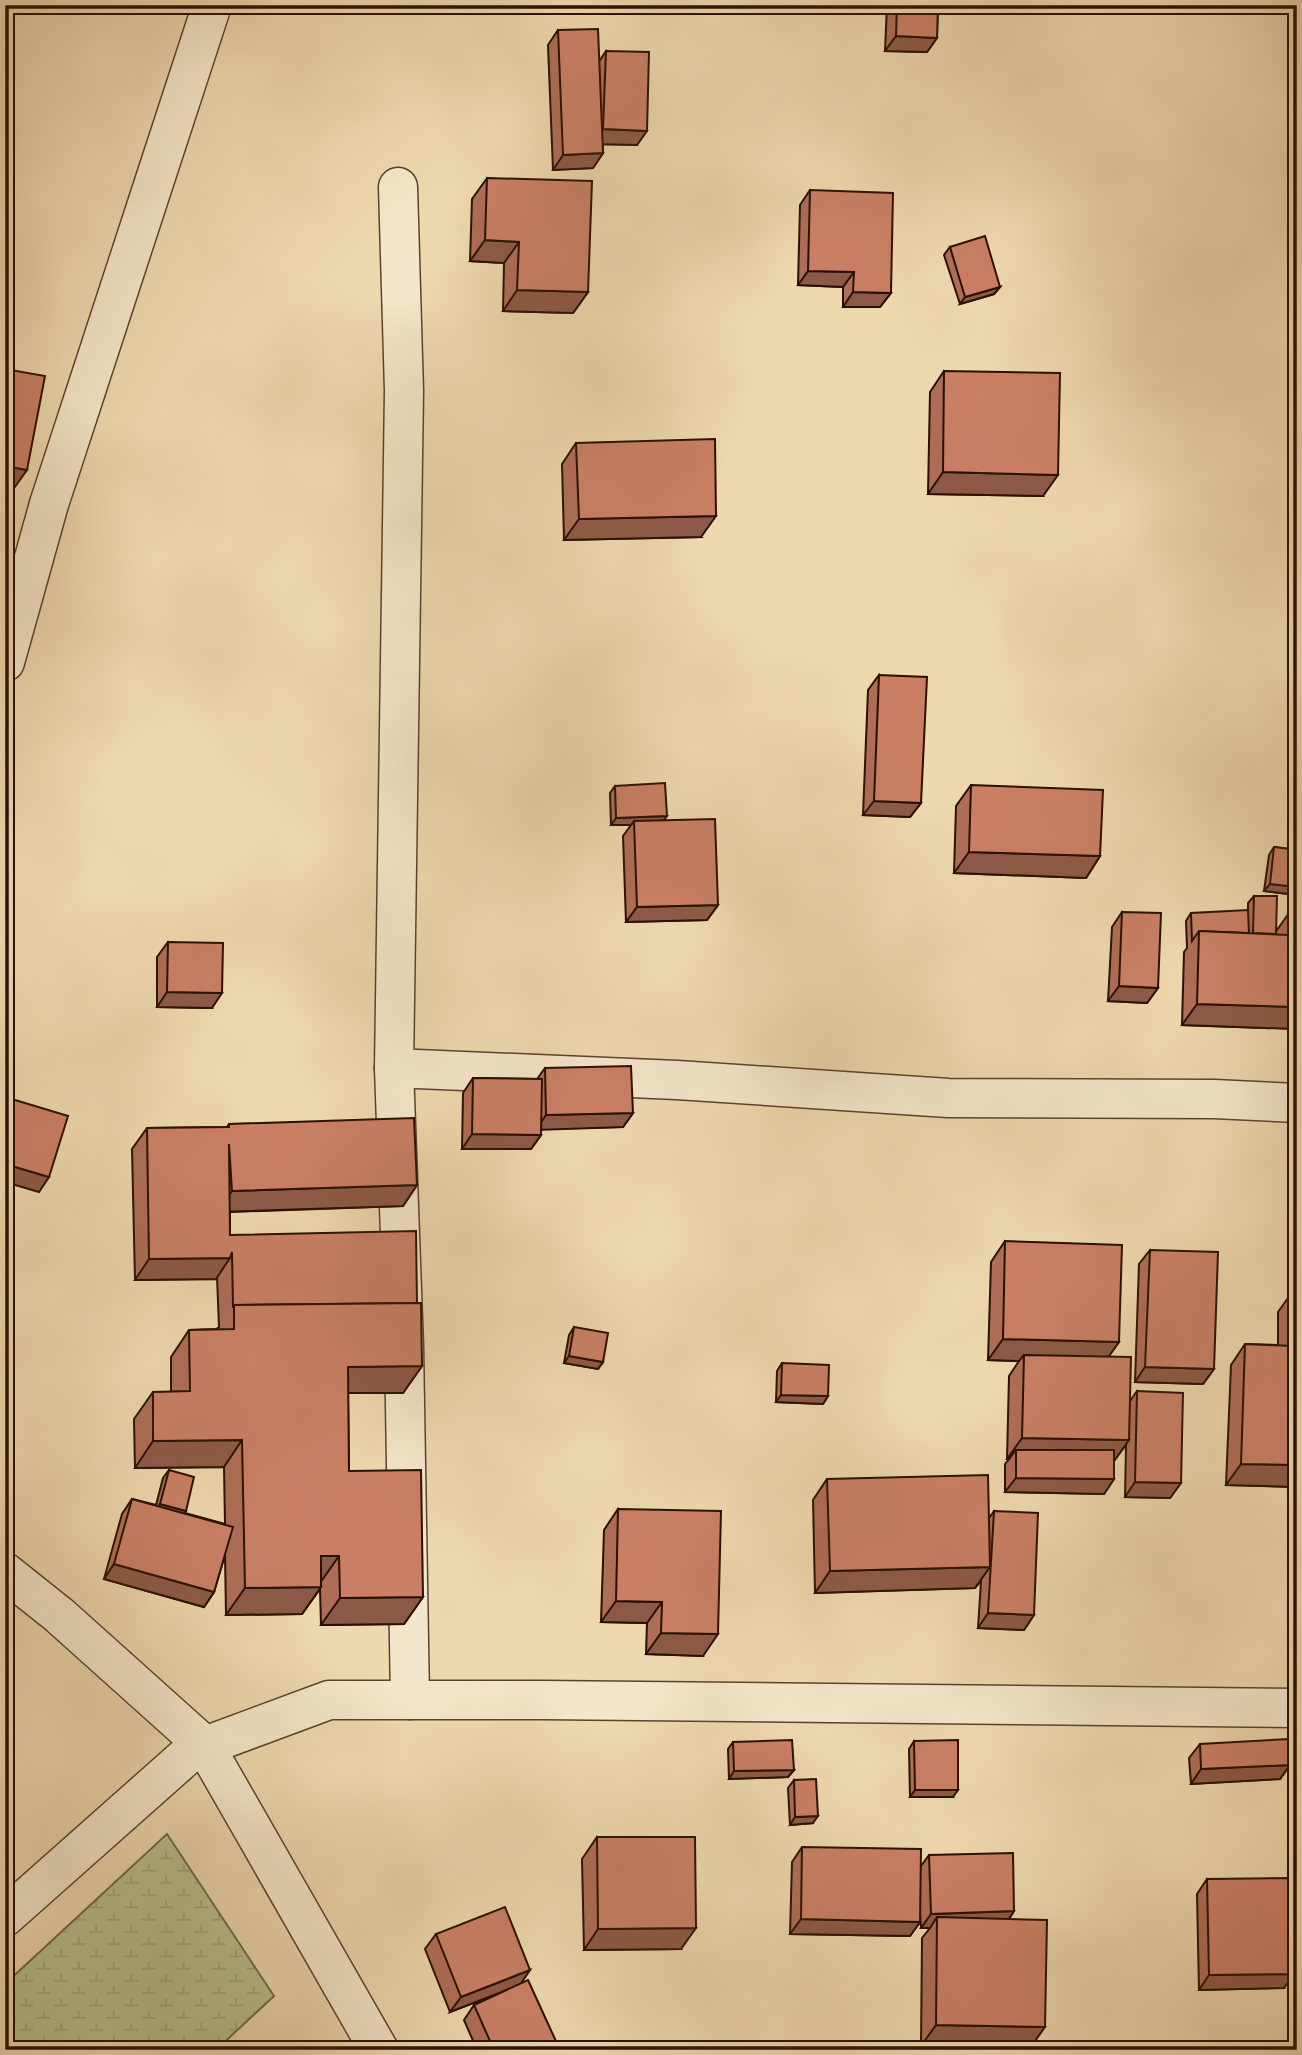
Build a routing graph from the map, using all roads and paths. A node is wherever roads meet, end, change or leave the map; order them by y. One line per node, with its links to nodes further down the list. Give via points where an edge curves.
1 (212, 5): 3 (street, via 48,504)
2 (398, 187): 4 (street, via 404,391)
3 (5, 662)
4 (394, 1068): 5 (street, via 948,1098); 7 (street)
5 (1297, 1103)
6 (5, 1572): 9 (street)
7 (410, 1700): 8 (street); 9 (street, via 329,1700)
8 (1297, 1708)
9 (205, 1746): 10 (street, via 192,1751); 11 (street)
10 (5, 1917)
11 (379, 2050)

